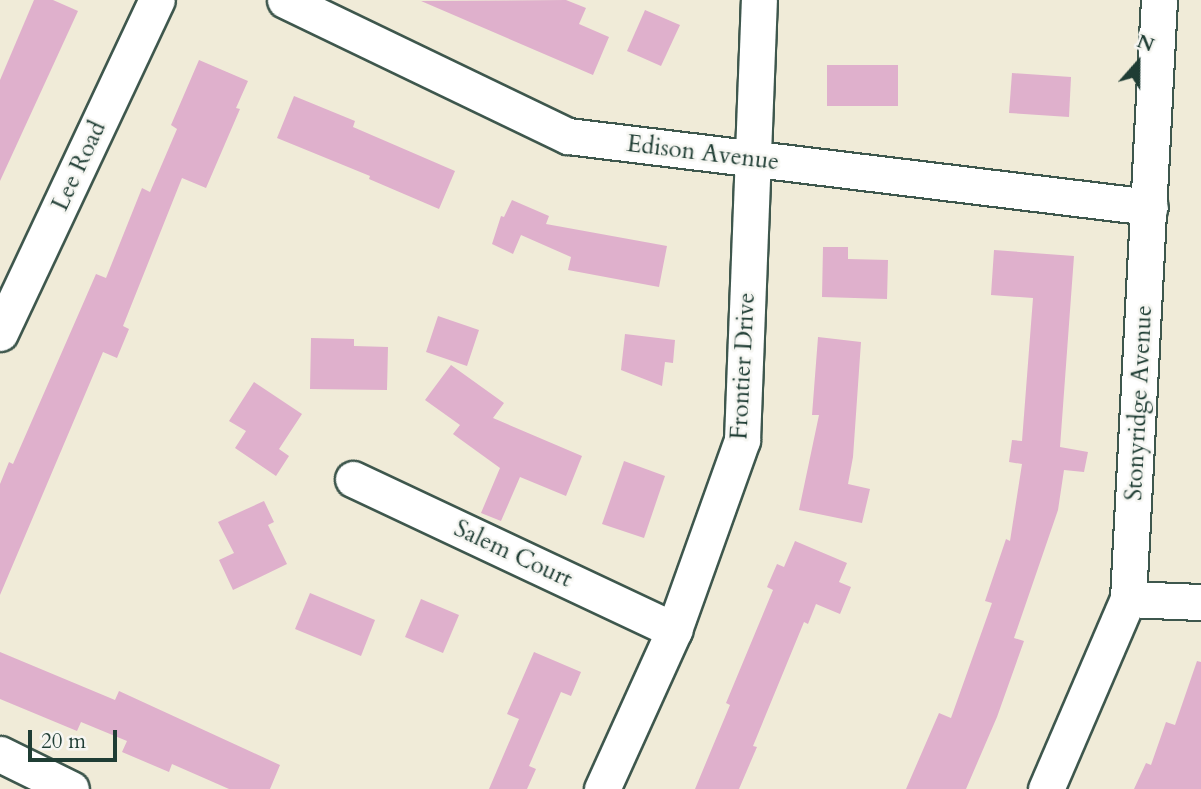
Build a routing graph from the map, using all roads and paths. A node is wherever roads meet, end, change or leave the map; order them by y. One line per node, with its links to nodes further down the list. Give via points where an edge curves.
1 (157, 0): 7 (street, Lee Road)
2 (285, 0): 5 (street, Edison Avenue, via 568,136)
3 (759, 0): 5 (street, Frontier Drive)
4 (1159, 0): 6 (street, Stonyridge Avenue)
5 (752, 160): 6 (street, Edison Avenue); 11 (street, Frontier Drive, via 742,440)
6 (1150, 207): 9 (street, Stonyridge Avenue)
7 (0, 333)
8 (353, 479): 11 (street, Salem Court)
9 (1128, 599): 10 (street); 15 (street, Stonyridge Avenue)
10 (1201, 602)
11 (674, 630): 14 (street, Frontier Drive)
12 (0, 754): 13 (street)
13 (71, 789)
14 (603, 789)
15 (1046, 789)

